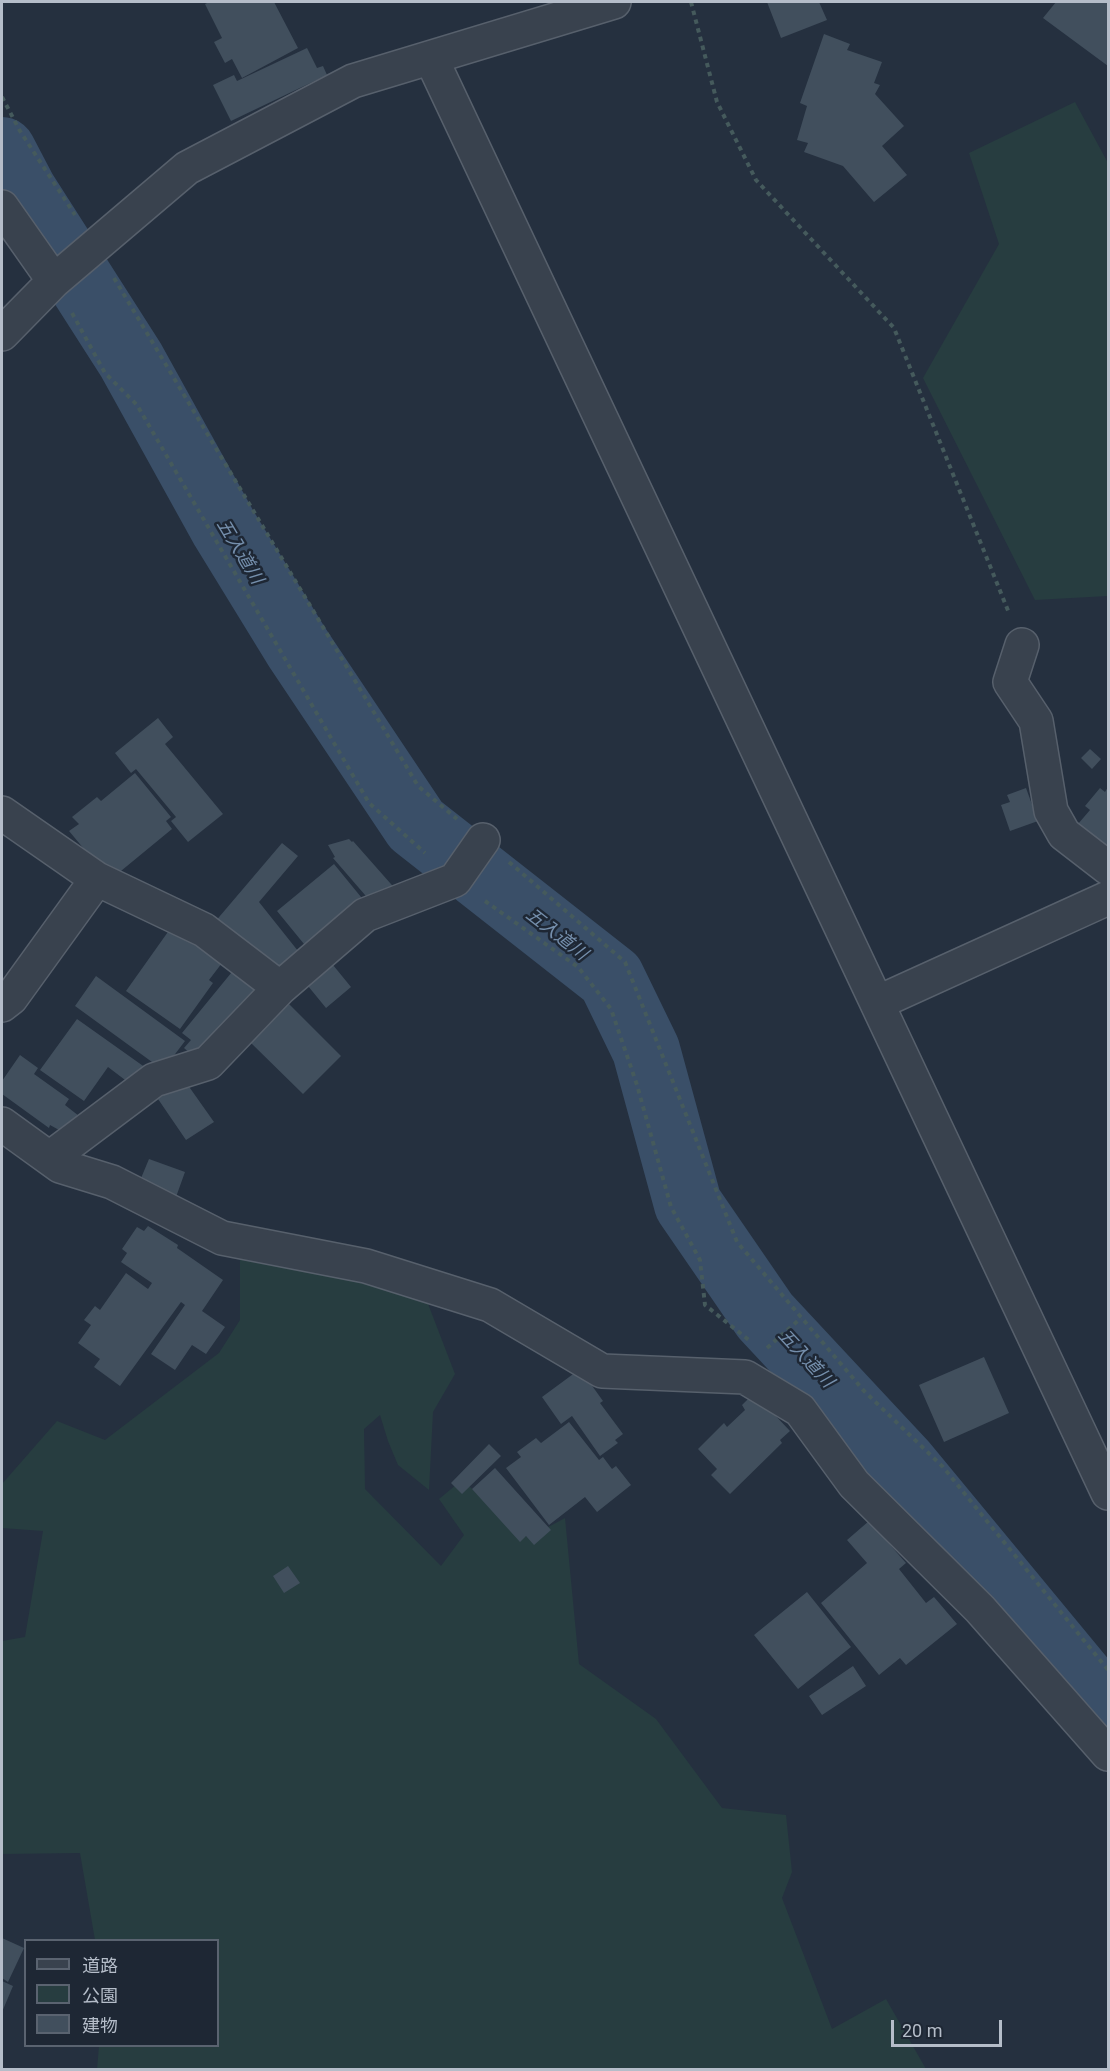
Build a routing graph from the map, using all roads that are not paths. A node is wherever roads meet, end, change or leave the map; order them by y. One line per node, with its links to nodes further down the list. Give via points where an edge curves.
1 (614, 2): 2 (street)
2 (431, 58): 4 (street, via 353,81 187,168); 13 (street)
3 (2, 207): 4 (street)
4 (54, 281): 5 (street)
5 (2, 334)
6 (1022, 645): 9 (street, via 1010,682 1036,721 1051,812 1064,834)
7 (2, 813): 10 (street)
8 (483, 840): 12 (street, via 456,879 365,915)
9 (1108, 868)
10 (97, 879): 12 (street, via 204,930); 14 (street)
11 (1108, 898): 13 (street)
12 (280, 988): 16 (street, via 208,1063 154,1080)
13 (877, 1003): 17 (street)
14 (2, 1005)
15 (2, 1124): 16 (street)
16 (50, 1158): 18 (street, via 60,1166 112,1182 222,1238 366,1266 490,1305 602,1371 745,1377 800,1410 854,1484 980,1609)
17 (1108, 1493)
18 (1108, 1754)

